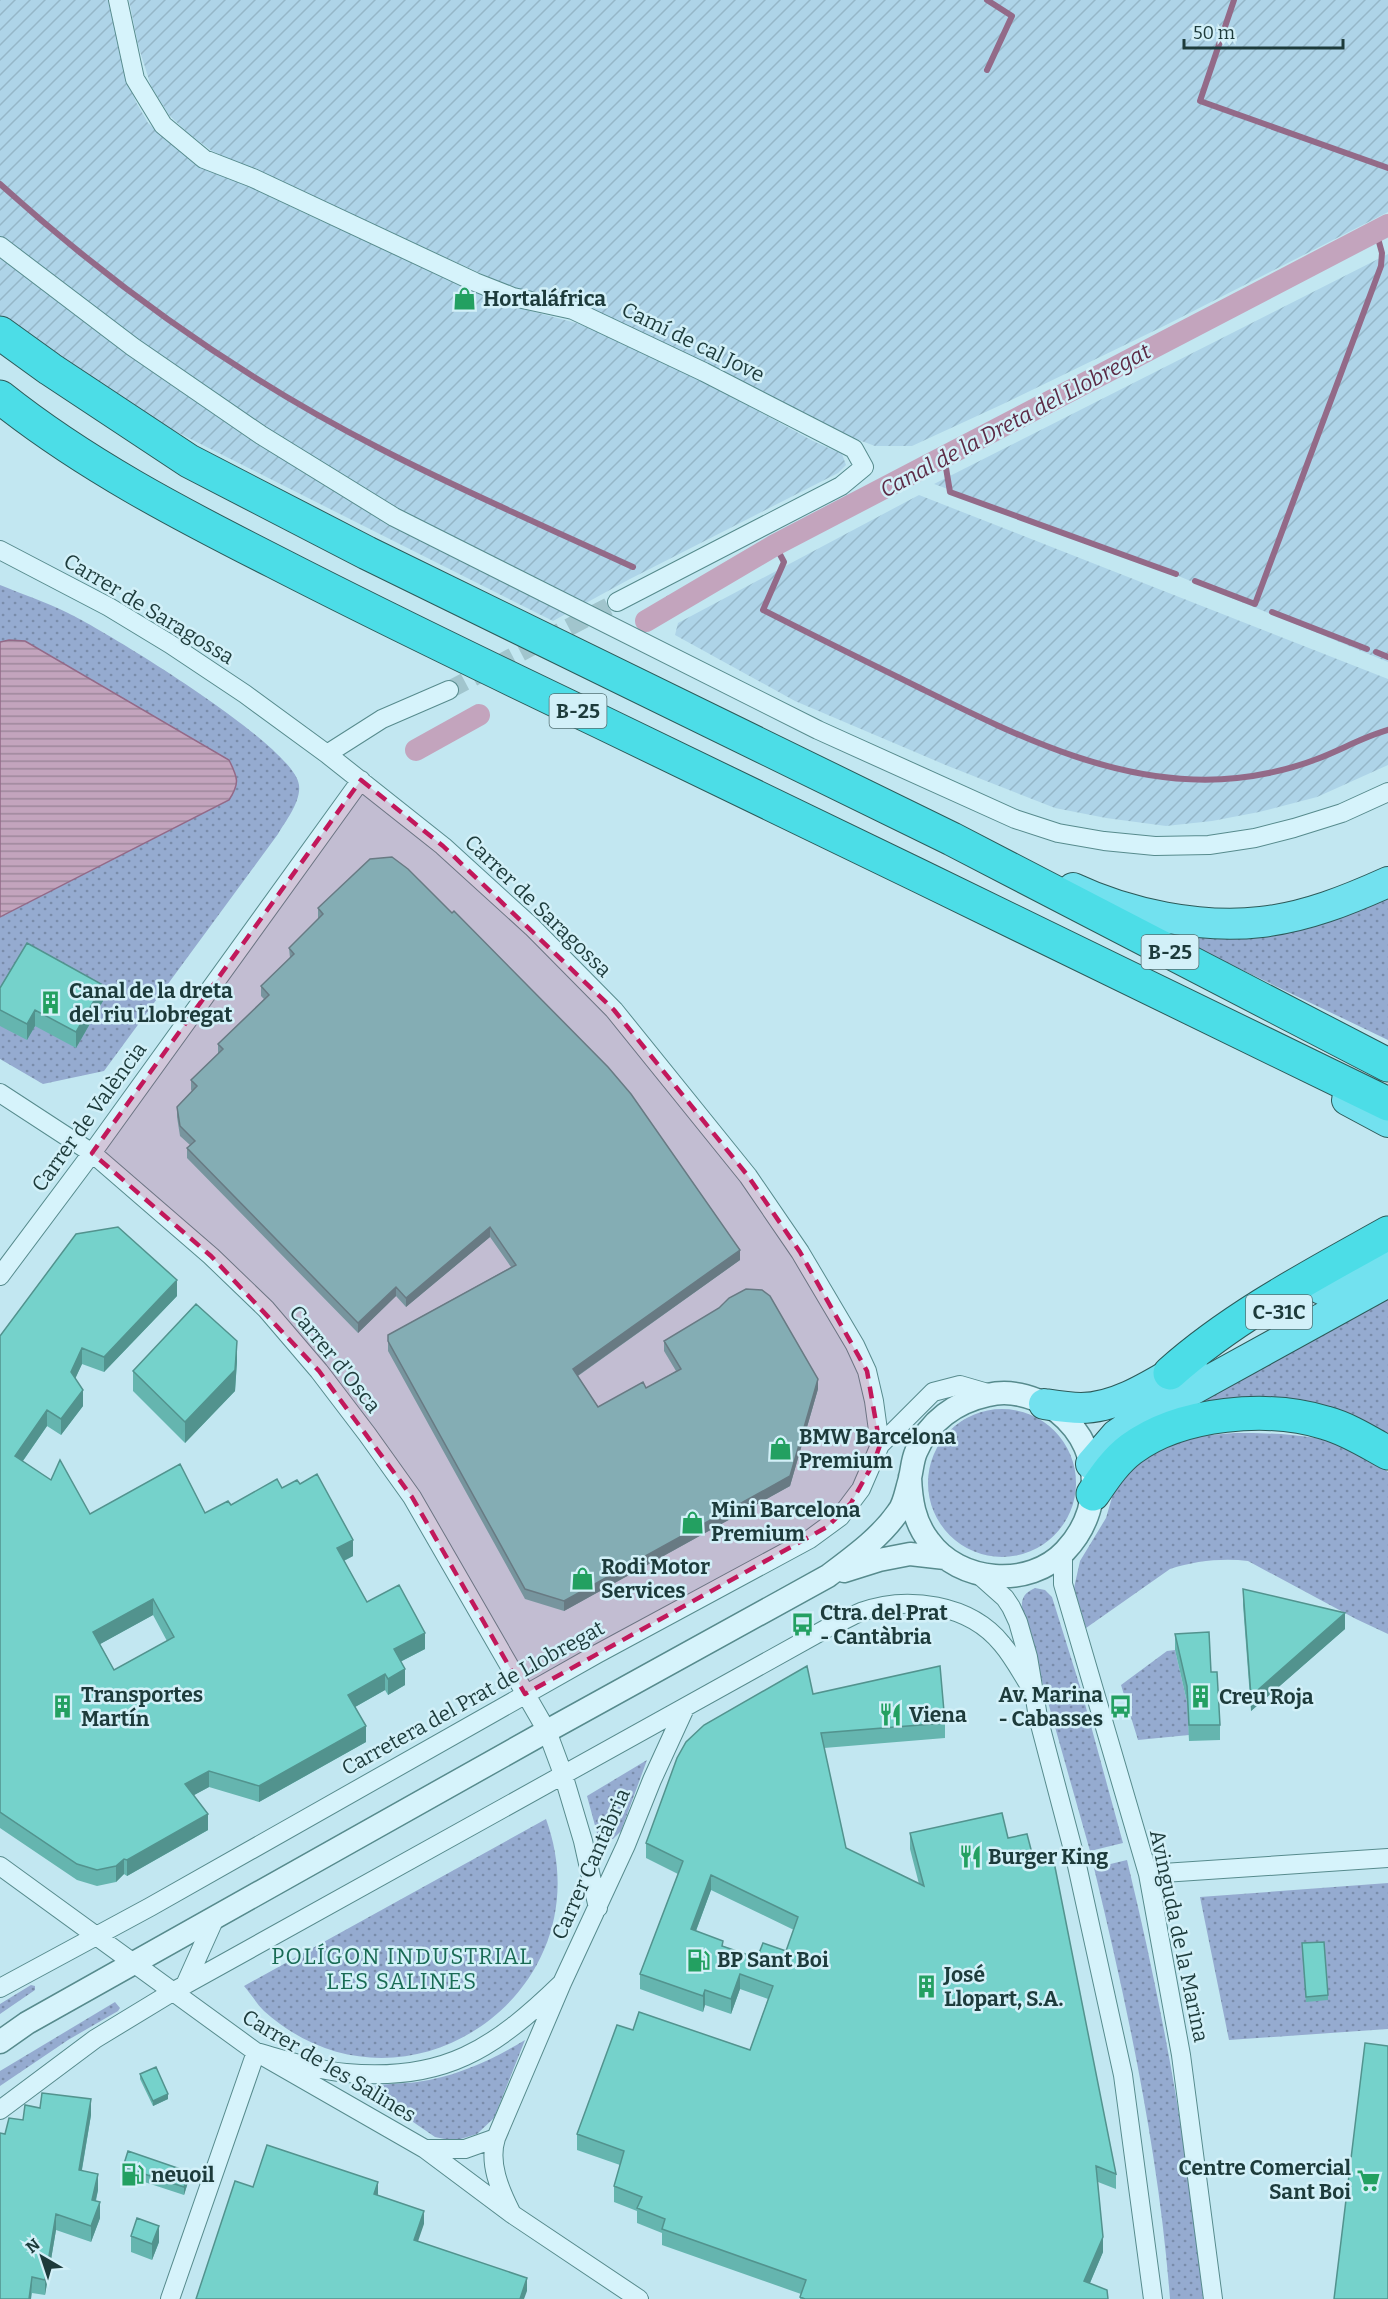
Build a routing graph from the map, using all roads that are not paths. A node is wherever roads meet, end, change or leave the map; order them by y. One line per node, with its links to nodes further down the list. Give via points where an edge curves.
1 (118, 0): 6 (street, Camí de cal Jove, via 135,79 163,125 204,159 254,178 475,282 513,297 573,310 854,449 864,467 841,486)
2 (0, 246): 10 (street, via 182,381 394,517 818,730 1015,819 1104,842 1209,845 1303,825)
3 (0, 333): 11 (highway, B-25, via 189,461 377,558)
4 (1, 398): 13 (highway, B-25, via 117,477 253,551)
5 (0, 550): 8 (street, Carrer de Saragossa, via 170,644)
6 (617, 602)
7 (449, 690): 8 (street, via 389,715)
8 (327, 754): 9 (street, Carrer de Saragossa)
9 (361, 780): 18 (street, Carrer de València); 26 (street, Carrer de Saragossa, via 443,846 532,927 614,1010 748,1176 800,1252 855,1344 867,1371)
10 (1388, 792)
11 (952, 839): 12 (highway, via 1095,898 1160,917 1225,924 1295,916 1345,902); 14 (highway, B-25)
12 (1388, 882)
13 (1167, 998): 16 (highway, B-25); 17 (highway)
14 (1388, 1065)
15 (0, 1094): 18 (street, Carrer d'Osca)
16 (1388, 1104)
17 (1388, 1122)
18 (92, 1153): 21 (street, Carrer de València); 35 (street, Carrer d'Osca, via 211,1256 266,1309 319,1371 412,1497)
19 (1388, 1233): 23 (highway, via 1241,1318 1197,1348)
20 (1388, 1252): 23 (highway, C-31C)
21 (0, 1276)
22 (1388, 1282): 29 (highway, C-31C, via 1141,1418 1116,1435)
23 (1170, 1373): 25 (highway, C-31C, via 1122,1399 1103,1404 1083,1408)
24 (991, 1394): 25 (street, via 1018,1395); 26 (street, Carretera del Prat de Llobregat, via 960,1385 933,1392); 28 (street, via 945,1413 928,1431 916,1453)
25 (1044, 1404): 29 (street, via 1079,1435)
26 (880, 1445): 35 (street, Carretera del Prat de Llobregat, via 861,1489 840,1517 827,1527)
27 (1388, 1453): 29 (highway, via 1327,1423 1288,1414 1241,1414 1200,1419 1165,1432 1132,1448)
28 (910, 1477): 31 (street, via 911,1500 918,1522 929,1542); 33 (street, via 900,1511 871,1543)
29 (1092, 1479): 30 (street, via 1083,1527)
30 (1063, 1554): 32 (street, via 1044,1567 1023,1574); 41 (street, Avinguda de la Marina, via 1063,1584)
31 (945, 1558): 32 (street); 33 (street, via 910,1554)
32 (978, 1574): 34 (street, via 1005,1598 1015,1615)
33 (828, 1576): 37 (street)
34 (1033, 1691): 36 (street, via 1002,1644 982,1625 954,1611 897,1604 862,1612); 57 (street, via 1078,1869 1123,2075)
35 (525, 1694): 37 (street, Carrer d'Osca); 44 (street, Carretera del Prat de Llobregat)
36 (685, 1708): 38 (street); 42 (street, Carrer Cantàbria)
37 (547, 1731): 38 (street, Carrer d'Osca); 43 (street)
38 (563, 1774): 42 (street, Carrer d'Osca); 48 (street)
39 (1388, 1858): 41 (street)
40 (0, 1866): 44 (street, Carrer de les Salines)
41 (1148, 1874): 58 (street, Avinguda de la Marina, via 1181,2055)
42 (598, 1908): 46 (street, Carrer Cantàbria)
43 (214, 1918): 45 (street); 48 (street)
44 (95, 1935): 45 (street, Carrer de les Salines); 47 (street, Carretera del Prat de Llobregat)
45 (135, 1964): 48 (street, Carrer de les Salines); 49 (street)
46 (562, 1983): 50 (street, via 499,2038 443,2066 394,2074 344,2072); 52 (street, Carrer Cantàbria)
47 (0, 1988)
48 (179, 1988): 50 (street, Carrer de les Salines); 51 (street, via 95,2039)
49 (0, 2042)
50 (256, 2052): 53 (street, Carrer de les Salines); 55 (street)
51 (0, 2110)
52 (496, 2138): 53 (street, via 465,2149); 54 (street, Carrer Cantàbria, via 493,2147 498,2186)
53 (425, 2149): 54 (street, Carrer de les Salines)
54 (512, 2214): 56 (street, Carrer de les Salines)
55 (170, 2299)
56 (639, 2299)
57 (1153, 2299)
58 (1213, 2299)

